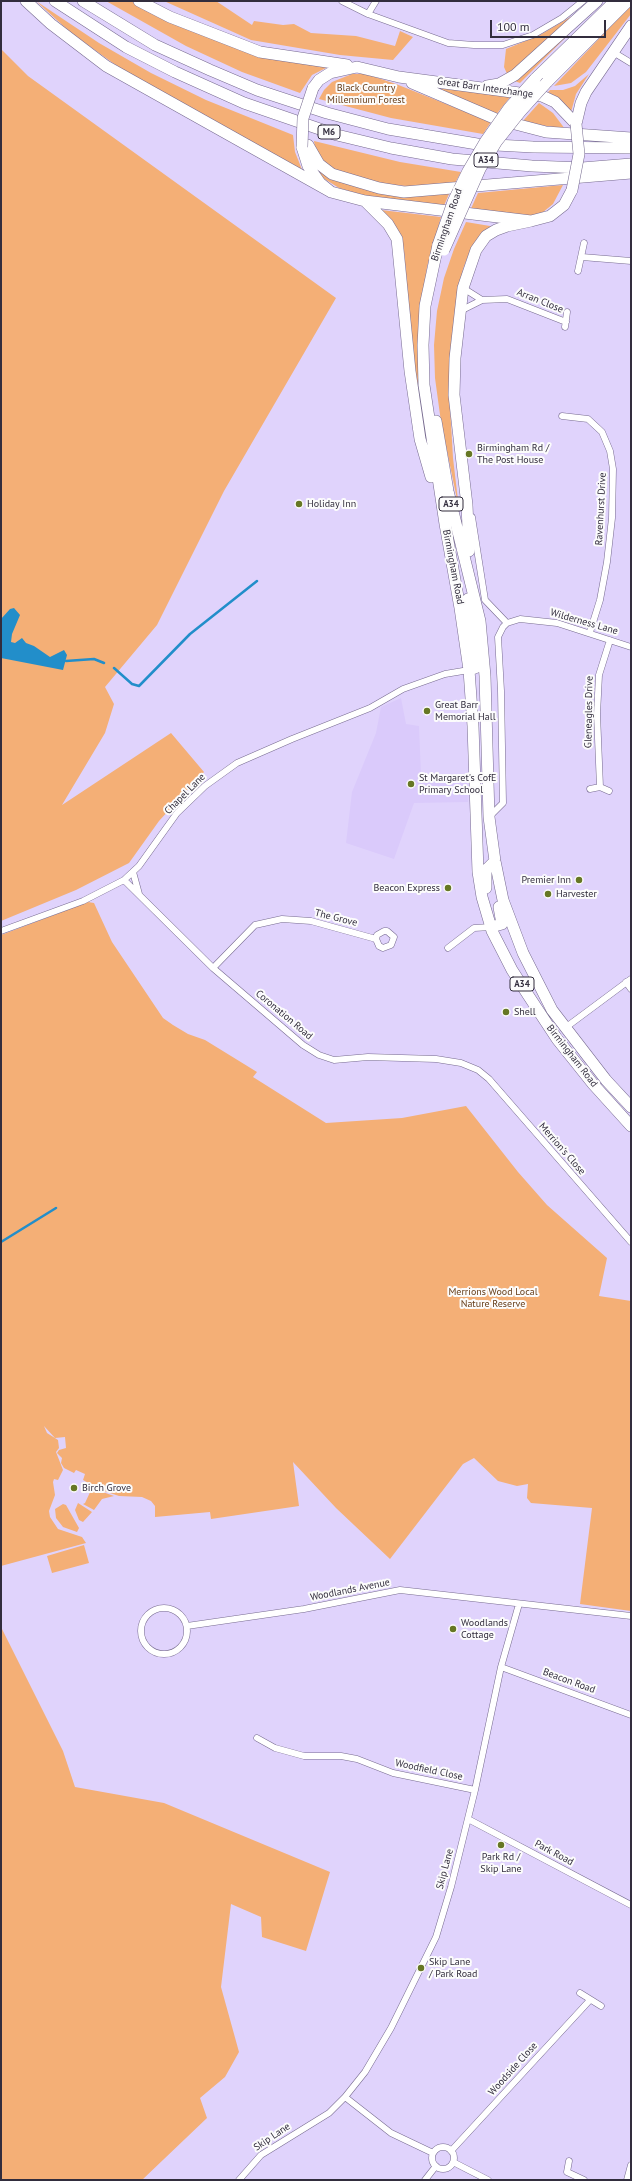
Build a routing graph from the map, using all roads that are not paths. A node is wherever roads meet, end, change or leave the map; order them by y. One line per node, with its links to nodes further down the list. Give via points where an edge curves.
1 (26, 1): 24 (highway, via 51,24 106,66)
2 (55, 1): 22 (highway, M6, via 126,47 175,72 244,103 337,135 452,159 582,168)
3 (83, 1): 21 (highway, M6, via 155,44 210,70 258,90 334,115 388,129 477,144)
4 (139, 1): 15 (highway, via 170,17 260,52)
5 (342, 1): 11 (street)
6 (376, 1): 11 (street)
7 (584, 1): 11 (street, via 533,35 503,45 448,43)
8 (597, 1): 17 (highway, via 515,75 499,84)
9 (615, 1): 28 (highway, Birmingham Road / A34, bridge, via 509,108 485,142 453,202)
10 (628, 1): 28 (highway, Birmingham Road / A34, bridge, via 547,82 497,141)
11 (368, 14)
12 (631, 26): 13 (highway)
13 (613, 52): 14 (street); 18 (highway, via 586,92)
14 (631, 63)
15 (357, 67): 16 (highway, Great Barr Interchange); 20 (highway, Great Barr Interchange, bridge, via 330,73 313,88 303,118)
16 (398, 77): 17 (highway, Great Barr Interchange); 19 (highway, via 510,123 546,132)
17 (477, 87): 18 (highway, Great Barr Interchange, via 542,96 555,102)
18 (576, 124): 26 (highway, Great Barr Interchange, bridge, via 579,154 572,190 564,205 550,216)
19 (631, 138)
20 (305, 146): 23 (highway, via 319,164 332,174 404,192); 24 (highway, Great Barr Interchange, via 313,175)
21 (631, 148)
22 (631, 164)
23 (631, 173)
24 (331, 192): 25 (highway, Great Barr Interchange)
25 (365, 201): 26 (highway, Great Barr Interchange); 38 (highway, via 388,224 397,239 410,371 420,439)
26 (531, 221): 32 (highway, via 507,226 486,236 476,250)
27 (584, 243): 29 (street)
28 (441, 248): 38 (highway, Birmingham Road / A34, via 431,315 430,356 432,396)
29 (582, 257): 30 (street); 31 (street)
30 (631, 261)
31 (578, 271)
32 (463, 288): 33 (street); 34 (highway)
33 (482, 300): 34 (street, Arran Close); 35 (street, Arran Close, via 509,300 565,325)
34 (460, 312): 37 (highway, via 454,395)
35 (567, 312)
36 (562, 416): 41 (street, Ravenhurst Drive, via 588,419 602,432 610,451 613,468 608,562)
37 (466, 503): 38 (highway); 39 (highway); 40 (street, via 474,525 485,600)
38 (452, 524): 39 (highway, Birmingham Road / A34); 44 (highway, Birmingham Road / A34)
39 (471, 580): 48 (highway, Birmingham Road / A34, via 480,621 485,676)
40 (507, 624): 41 (street, Wilderness Lane, via 520,619 542,620); 48 (street, via 498,637 503,803)
41 (590, 632): 42 (street, Wilderness Lane)
42 (610, 640): 43 (street, Wilderness Lane); 45 (street, Gleneagles Drive, via 599,675 597,714)
43 (631, 647)
44 (468, 670): 50 (street, Chapel Lane, via 445,674 403,689 370,708 237,763 205,786 178,813); 54 (highway, Birmingham Road / A34, via 478,872)
45 (600, 787): 46 (street); 47 (street)
46 (590, 789)
47 (609, 791)
48 (489, 817): 49 (highway, Birmingham Road / A34)
49 (494, 861): 52 (highway, Birmingham Road / A34); 54 (highway, via 486,870)
50 (133, 872): 51 (street, Chapel Lane); 53 (street, Coronation Road)
51 (124, 880): 53 (street, Coronation Road); 56 (street, Chapel Lane, via 84,901)
52 (498, 881): 55 (highway, via 497,896 502,924); 62 (highway, Birmingham Road / A34, via 509,920 527,964)
53 (140, 894): 59 (street, Coronation Road)
54 (487, 915): 55 (highway, Birmingham Road / A34)
55 (491, 927): 58 (street, via 474,928); 65 (highway, Birmingham Road / A34, via 512,970 557,1039)
56 (1, 931)
57 (376, 939): 59 (street, The Grove, via 311,921 282,920 255,925)
58 (448, 948)
59 (213, 968): 63 (street, Coronation Road, via 298,1042 319,1055 334,1060 368,1057 436,1059 461,1063)
60 (629, 981): 61 (street); 62 (street)
61 (631, 989)
62 (565, 1028): 64 (highway, Birmingham Road / A34)
63 (478, 1070): 66 (street, Merrion's Close, via 489,1078)
64 (631, 1107)
65 (631, 1126)
66 (631, 1242)
67 (519, 1604): 68 (street); 69 (street, Woodlands Avenue, via 400,1590 304,1609); 70 (street, Skip Lane)
68 (631, 1616)
69 (186, 1626): 69 (street, via 185,1641 168,1654 147,1646 141,1632 151,1612 165,1608 179,1613)
70 (501, 1667): 71 (street, Beacon Road); 75 (street, Skip Lane)
71 (631, 1714)
72 (268, 1735): 74 (street)
73 (257, 1738): 74 (street, Woodfield Close)
74 (265, 1741): 75 (street, Woodfield Close, via 275,1748 304,1756 341,1756 357,1759 393,1773)
75 (475, 1790): 76 (street, Skip Lane)
76 (468, 1819): 77 (street, Park Road); 81 (street, Skip Lane, via 436,1936 391,2028 365,2072)
77 (631, 1905)
78 (580, 1993): 79 (street)
79 (590, 2000): 80 (street); 82 (street, Woodside Close)
80 (601, 2006)
81 (345, 2097): 83 (street, via 391,2133); 88 (street, Skip Lane, via 329,2113 261,2155)
82 (451, 2151): 83 (street, via 443,2147); 85 (street, via 454,2156)
83 (433, 2153): 87 (street, via 432,2158)
84 (569, 2161): 91 (street, via 567,2172)
85 (453, 2162): 87 (street, via 446,2169); 90 (street)
86 (631, 2165): 92 (street)
87 (436, 2166): 89 (street)
88 (239, 2180)
89 (424, 2180)
90 (488, 2180)
91 (584, 2180)
92 (627, 2180)

